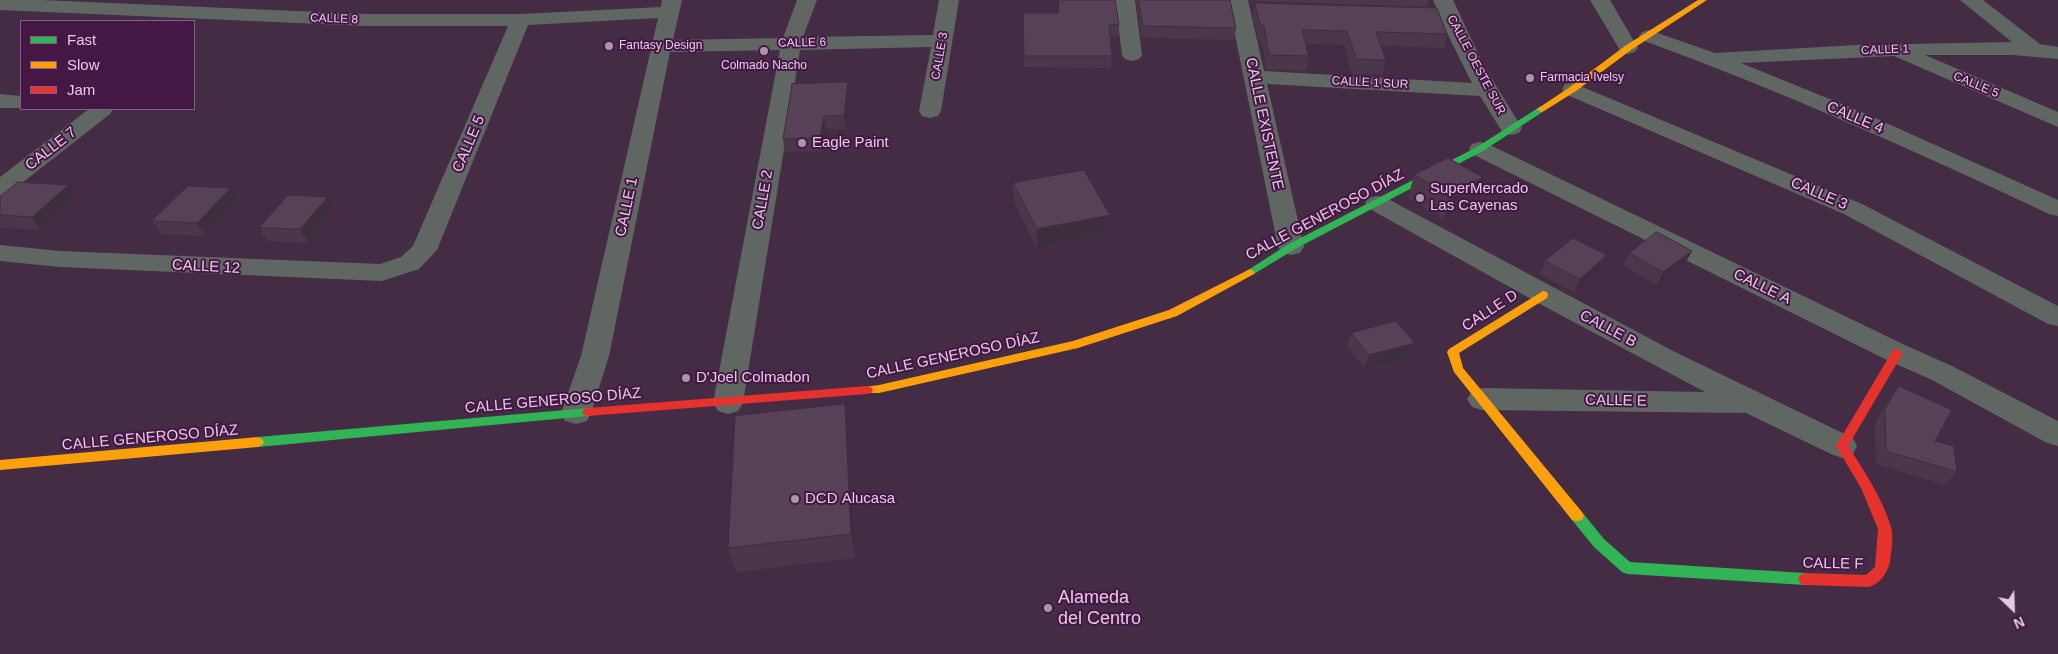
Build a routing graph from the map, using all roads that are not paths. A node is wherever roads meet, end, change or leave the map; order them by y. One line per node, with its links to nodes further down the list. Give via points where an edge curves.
1 (236, 0): 13 (street)
2 (807, 0): 18 (street, CALLE 2)
3 (949, 0): 17 (street, CALLE 3)
4 (1125, 0): 24 (street)
5 (1600, 0): 20 (street)
6 (1703, 0): 16 (street, CALLE GENEROSO DÍAZ)
7 (1970, 0): 21 (street)
8 (0, 4): 13 (street, CALLE 8)
9 (670, 6): 14 (street, CALLE 8); 19 (street, CALLE 1)
10 (1246, 6): 26 (street, CALLE EXISTENTE)
11 (1446, 8): 12 (street); 28 (street, CALLE OESTE SUR)
12 (1379, 13)
13 (218, 15): 14 (street, CALLE 8, via 366,20); 15 (street)
14 (520, 20): 41 (street, CALLE 5, via 424,250)
15 (200, 30)
16 (1649, 36): 20 (street, CALLE GENEROSO DÍAZ); 25 (street, CALLE 4)
17 (943, 41): 18 (street, CALLE 6); 32 (street, CALLE 3)
18 (791, 43): 19 (street, CALLE 6); 46 (street, CALLE 2)
19 (661, 46): 48 (street, CALLE 1, via 595,356)
20 (1628, 48): 27 (street, CALLE GENEROSO DÍAZ)
21 (2033, 49): 22 (street, CALLE 1); 23 (street, CALLE 1)
22 (1894, 50): 25 (street, CALLE 1); 33 (street, CALLE 5)
23 (2058, 54)
24 (1132, 55)
25 (1711, 58): 38 (street, CALLE 4, via 1954,160)
26 (1254, 76): 28 (street, CALLE 1 SUR); 39 (street, CALLE EXISTENTE)
27 (1573, 89): 34 (street, CALLE GENEROSO DÍAZ); 43 (street, CALLE 3, via 1853,209)
28 (1486, 90): 34 (street, CALLE OESTE SUR)
29 (0, 101): 30 (street)
30 (20, 102)
31 (101, 110): 36 (street, CALLE 7)
32 (930, 111)
33 (2058, 120)
34 (1511, 128): 35 (street, CALLE GENEROSO DÍAZ)
35 (1480, 149): 37 (street, CALLE GENEROSO DÍAZ); 44 (street, CALLE A)
36 (0, 189)
37 (1378, 203): 39 (street, CALLE GENEROSO DÍAZ); 42 (street, CALLE B)
38 (2058, 209)
39 (1291, 247): 46 (street, CALLE GENEROSO DÍAZ, via 1173,313 1074,345 879,389)
40 (0, 253): 41 (street, CALLE 12, via 60,259 382,273)
41 (410, 263)
42 (1543, 294): 45 (street, CALLE D, via 1453,352 1458,369); 47 (street, CALLE B)
43 (2058, 317)
44 (1897, 354): 49 (street, CALLE A, via 1942,373); 50 (street)
45 (1482, 399): 47 (street, CALLE E); 50 (street, CALLE F, via 1599,543 1628,568 1869,581 1880,570 1885,529 1867,486)
46 (728, 403): 48 (street, CALLE GENEROSO DÍAZ)
47 (1749, 403): 50 (street, CALLE B)
48 (576, 413): 52 (street, CALLE GENEROSO DÍAZ)
49 (2051, 431): 51 (street)
50 (1842, 446)
51 (2058, 454)
52 (0, 466)

